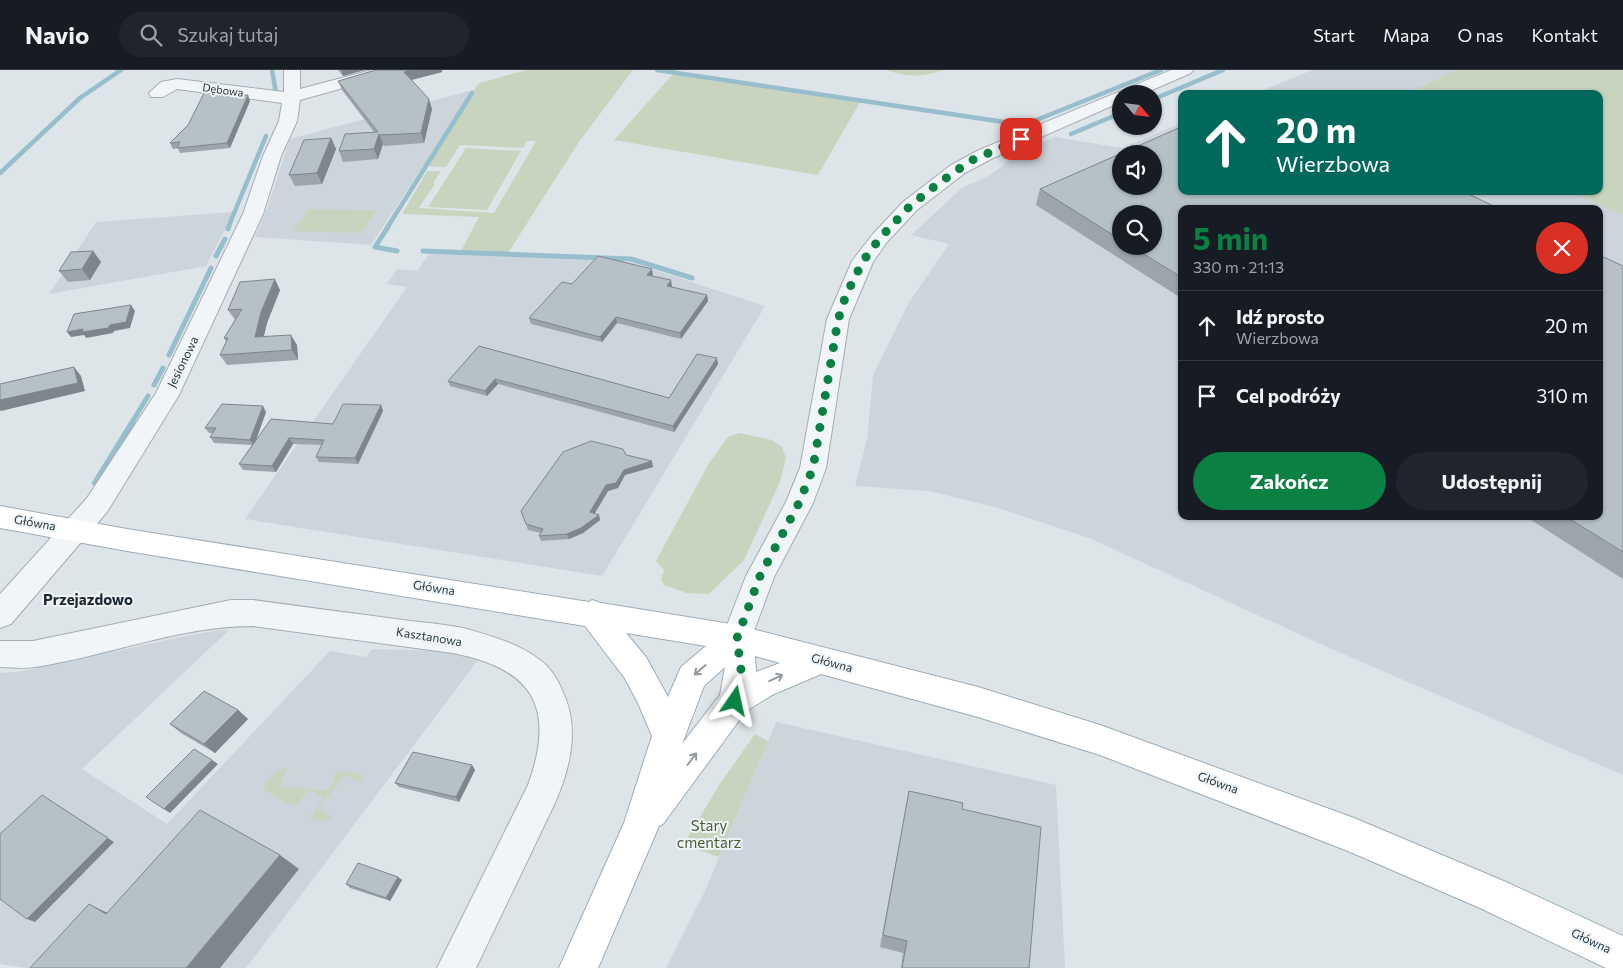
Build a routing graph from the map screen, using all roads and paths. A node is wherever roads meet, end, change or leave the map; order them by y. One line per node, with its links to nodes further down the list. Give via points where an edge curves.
1 (391, 70): 3 (street, Dębowa)
2 (1185, 70): 4 (street)
3 (292, 83): 5 (street, Dębowa, via 281,98 178,84); 8 (street, Jesionowa, via 288,121 272,156 253,214 167,395 97,505)
4 (1149, 85)
5 (157, 93)
6 (1112, 100): 11 (street, via 958,169 910,206 863,261 838,320 813,468 799,503 760,576)
7 (0, 517): 8 (main road, Główna)
8 (75, 531): 9 (main road, Główna); 10 (street, Jesionowa)
9 (592, 613): 11 (main road, Główna); 15 (main road, via 635,667)
10 (0, 616)
11 (737, 638): 13 (main road, Główna); 14 (main road, via 741,670); 15 (main road, one-way to 15, via 692,677)
12 (0, 654): 18 (street, Kasztanowa, via 33,654 201,618 253,613 467,643 504,656 534,674 551,701 556,721 552,768)
13 (820, 660): 14 (main road, one-way to 13, via 761,685); 17 (main road, Główna, via 978,702 1100,740 1219,783 1435,869)
14 (735, 701): 16 (main road, one-way to 14)
15 (668, 736): 16 (main road)
16 (641, 826): 19 (main road)
17 (1623, 956)
18 (456, 968)
19 (578, 968)

